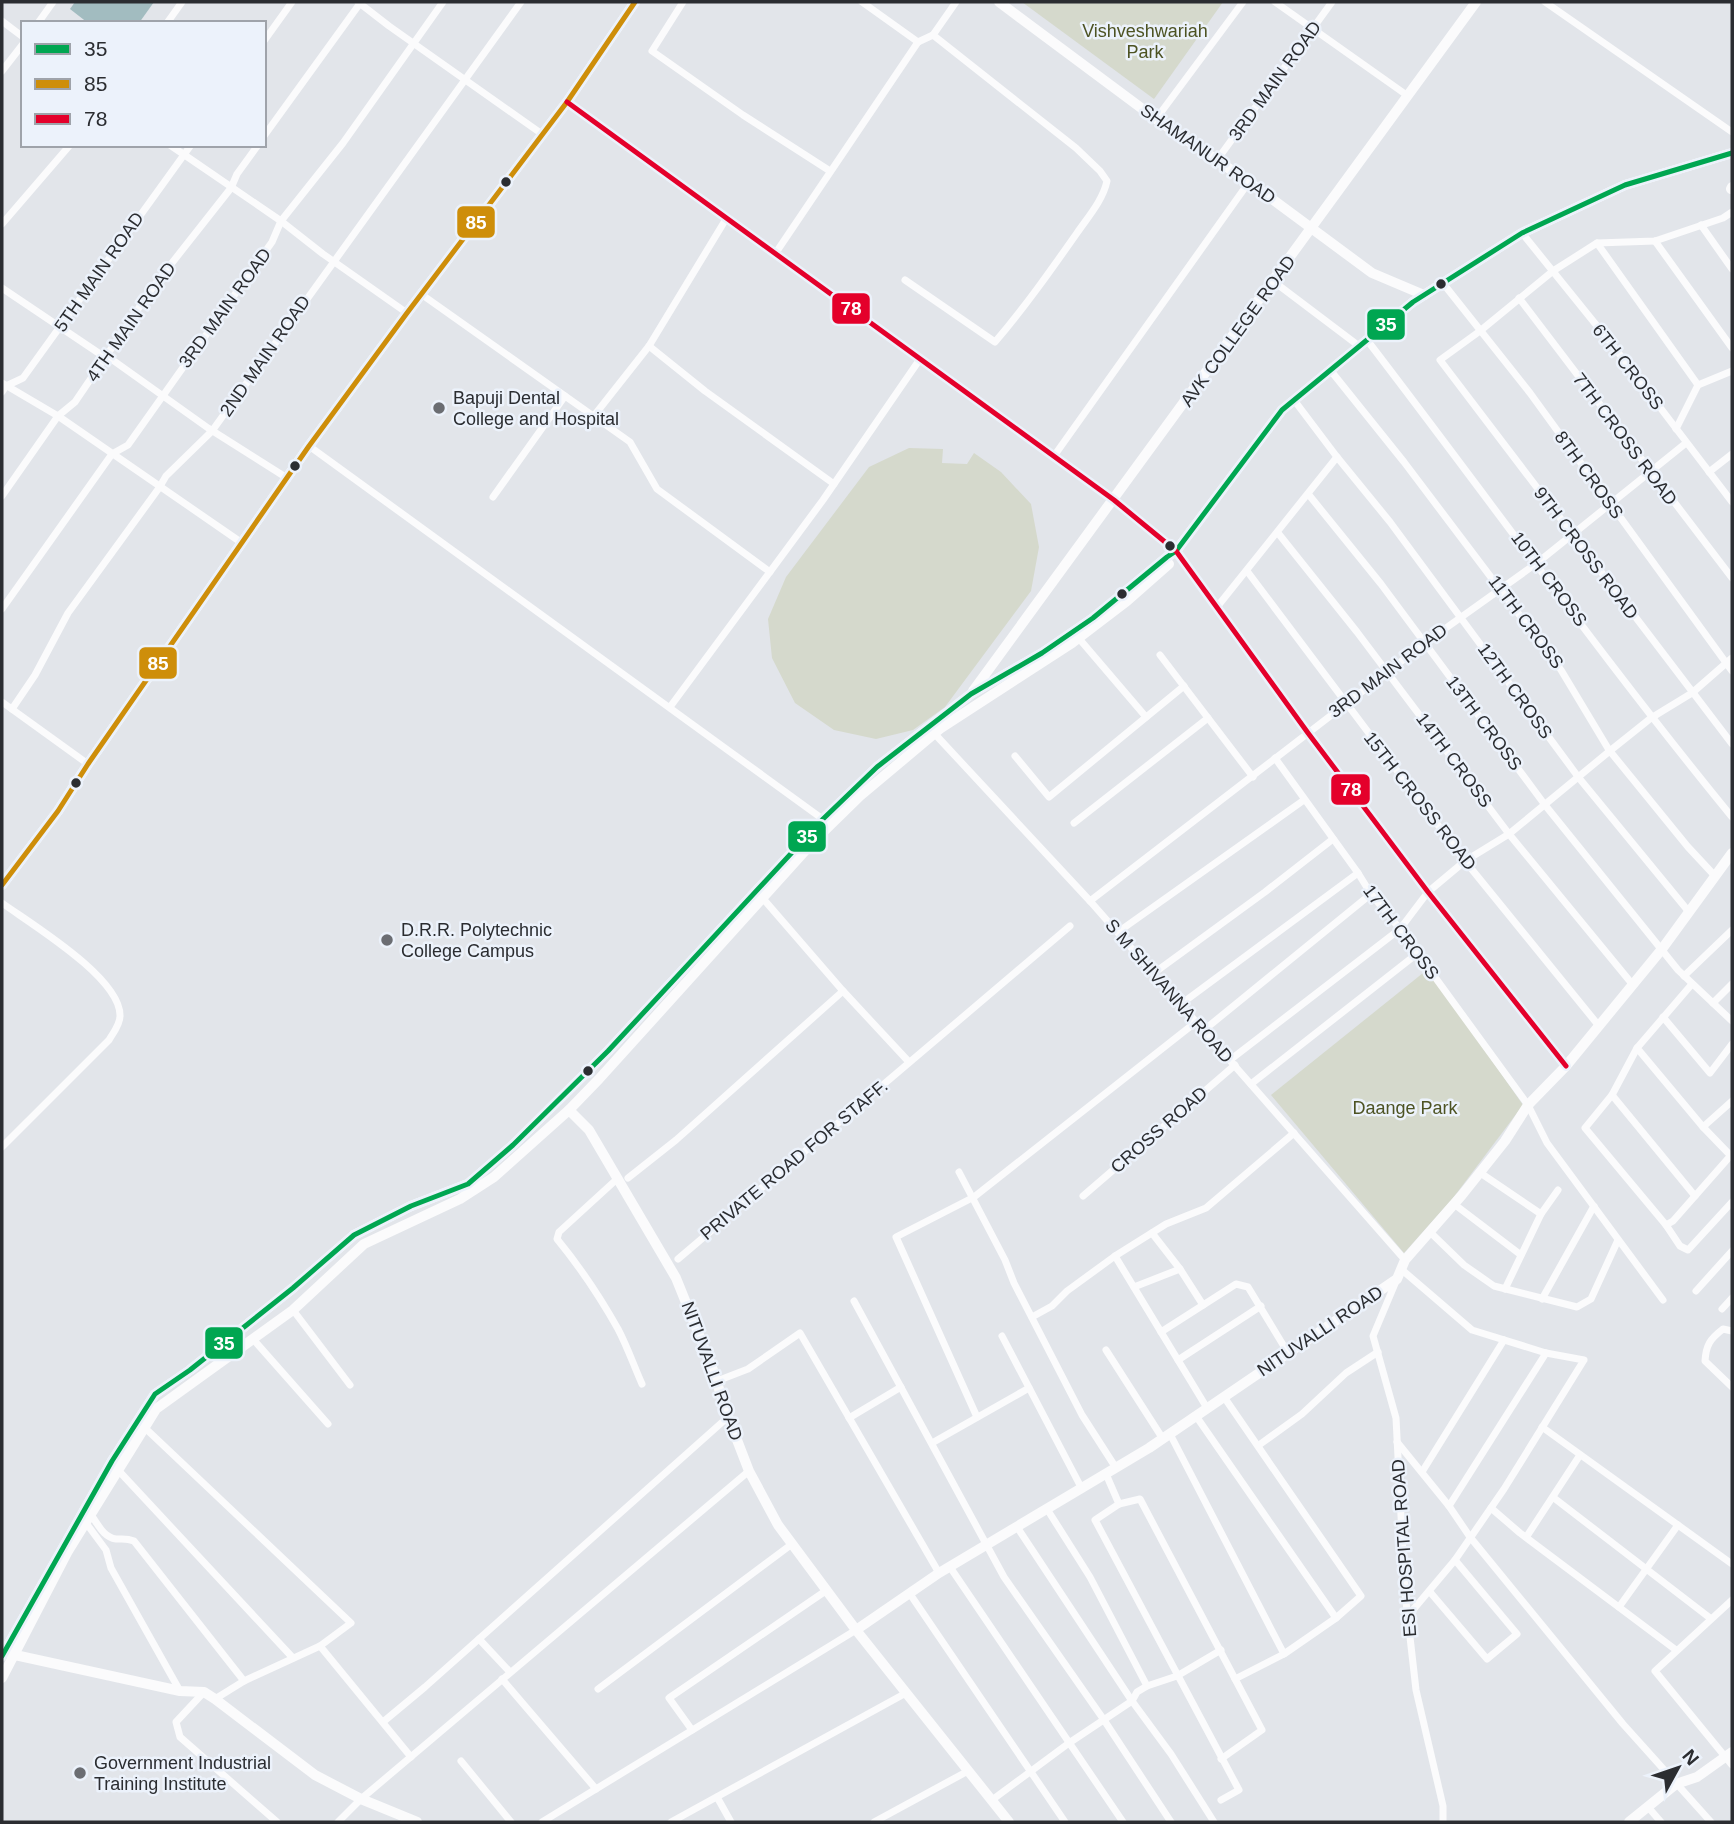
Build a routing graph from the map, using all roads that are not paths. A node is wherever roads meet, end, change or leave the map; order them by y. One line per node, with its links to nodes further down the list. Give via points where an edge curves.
1 (52, 2): 18 (street)
2 (182, 2): 19 (street)
3 (292, 2): 23 (street)
4 (360, 2): 25 (street); 33 (street)
5 (443, 2): 25 (street, 3RD MAIN ROAD)
6 (521, 2): 28 (street, 2ND MAIN ROAD)
7 (635, 2): 30 (street)
8 (683, 2): 42 (street, via 652,51)
9 (862, 2): 24 (street)
10 (956, 2): 22 (street)
11 (999, 2): 31 (street, SHAMANUR ROAD)
12 (1243, 2): 31 (street)
13 (1275, 2): 20 (street)
14 (1332, 2): 20 (street, 3RD MAIN ROAD)
15 (1476, 2): 29 (street, AVK COLLEGE ROAD)
16 (1545, 2): 32 (street)
17 (2, 21): 21 (street)
18 (39, 21)
19 (168, 21)
20 (1313, 29): 29 (street); 41 (street, 3RD MAIN ROAD)
21 (21, 35)
22 (933, 35): 24 (street); 58 (street, via 1076,148 1107,181 1080,229 995,342)
23 (266, 38)
24 (918, 42): 42 (street)
25 (414, 43): 28 (street); 47 (street, 3RD MAIN ROAD)
26 (21, 47): 27 (street)
27 (2, 71)
28 (465, 79): 34 (street); 55 (street, 2ND MAIN ROAD)
29 (1408, 96): 50 (street, AVK COLLEGE ROAD)
30 (567, 102): 34 (street); 46 (street)
31 (1156, 118): 41 (street, SHAMANUR ROAD)
32 (1732, 132)
33 (266, 133)
34 (542, 134): 62 (street)
35 (68, 147): 48 (street)
36 (173, 147): 40 (street)
37 (190, 147): 40 (street, 5TH MAIN ROAD)
38 (257, 147): 44 (street, 4TH MAIN ROAD)
39 (1732, 153): 51 (main road, via 1625,185)
40 (184, 155): 44 (street); 66 (street, 5TH MAIN ROAD)
41 (1217, 160): 43 (street, SHAMANUR ROAD)
42 (830, 171): 54 (street)
43 (1250, 182): 50 (street, SHAMANUR ROAD); 88 (street)
44 (231, 188): 47 (street); 71 (street, 4TH MAIN ROAD, via 153,287)
45 (1732, 212): 49 (street)
46 (726, 219): 54 (street); 69 (street)
47 (281, 221): 55 (street); 77 (street, 3RD MAIN ROAD, via 272,242)
48 (2, 224)
49 (1701, 225): 52 (street); 56 (street)
50 (1312, 228): 59 (street, AVK COLLEGE ROAD); 63 (street, SHAMANUR ROAD, via 1372,273)
51 (1522, 233): 57 (street, 6TH CROSS); 60 (main road)
52 (1655, 241): 53 (street); 70 (street)
53 (1597, 243): 57 (street); 75 (street)
54 (775, 254): 72 (street)
55 (334, 262): 65 (street); 83 (street, 2ND MAIN ROAD)
56 (1732, 269)
57 (1553, 271): 64 (street); 82 (street, 6TH CROSS)
58 (905, 280)
59 (1273, 281): 68 (street, 10TH CROSS); 98 (street, AVK COLLEGE ROAD)
60 (1442, 282): 63 (main road); 67 (street, 8TH CROSS)
61 (2, 288): 66 (street)
62 (421, 294): 65 (street); 78 (street)
63 (1424, 295): 68 (main road)
64 (1519, 298): 67 (street); 90 (street, 7TH CROSS ROAD)
65 (407, 313): 85 (street)
66 (60, 326): 71 (street); 76 (street, 5TH MAIN ROAD, via 23,378)
67 (1480, 331): 100 (street, 8TH CROSS); 102 (street, 9TH CROSS ROAD, via 1440,359)
68 (1363, 343): 73 (main road); 105 (street, 10TH CROSS)
69 (649, 346): 81 (street); 93 (street)
70 (1732, 348)
71 (107, 356): 77 (street); 80 (street, 4TH MAIN ROAD, via 75,402)
72 (920, 359): 88 (street); 93 (street)
73 (1331, 371): 79 (main road); 109 (street, 11TH CROSS)
74 (1732, 371): 75 (street)
75 (1698, 385): 82 (street)
76 (3, 387): 80 (street)
77 (162, 396): 83 (street); 86 (street, 3RD MAIN ROAD, via 128,445)
78 (565, 396): 81 (street); 97 (street)
79 (1294, 400): 89 (street, 12TH CROSS); 104 (main road)
80 (58, 416): 86 (street); 96 (street, 4TH MAIN ROAD)
81 (593, 417): 107 (street, via 630,442 657,489)
82 (1676, 429): 84 (street, 6TH CROSS)
83 (212, 431): 92 (street); 94 (street, 2ND MAIN ROAD)
84 (1686, 443): 90 (street, 3RD MAIN ROAD); 91 (street, 6TH CROSS)
85 (309, 446): 92 (street); 125 (street)
86 (113, 454): 94 (street); 111 (street, 3RD MAIN ROAD)
87 (1732, 454): 91 (street)
88 (1054, 456): 98 (street)
89 (1337, 457): 95 (street); 112 (street, 12TH CROSS)
90 (1650, 472): 100 (street, 3RD MAIN ROAD); 108 (street, 7TH CROSS ROAD)
91 (1709, 472): 99 (street, 6TH CROSS)
92 (286, 478): 103 (street)
93 (834, 484): 107 (street)
94 (159, 488): 103 (street); 126 (street, 2ND MAIN ROAD, via 68,613)
95 (1309, 495): 101 (street); 114 (street, 13TH CROSS)
96 (2, 496)
97 (493, 497)
98 (1114, 500): 104 (street); 116 (street, AVK COLLEGE ROAD)
99 (1732, 502)
100 (1610, 504): 102 (street, 3RD MAIN ROAD); 117 (street, 8TH CROSS)
101 (1278, 533): 106 (street); 118 (street, 14TH CROSS)
102 (1571, 534): 105 (street, 3RD MAIN ROAD); 121 (street, 9TH CROSS ROAD)
103 (242, 543): 136 (street)
104 (1176, 551): 110 (street); 113 (main road)
105 (1536, 563): 109 (street, 3RD MAIN ROAD); 129 (street, 10TH CROSS)
106 (1247, 571): 110 (street); 124 (street, 15TH CROSS ROAD)
107 (770, 572): 125 (street)
108 (1732, 578)
109 (1501, 589): 112 (street, 3RD MAIN ROAD); 133 (street, 11TH CROSS, via 1561,670)
110 (1217, 607): 131 (street)
111 (2, 609)
112 (1460, 617): 114 (street, 3RD MAIN ROAD); 138 (street, 12TH CROSS)
113 (1076, 635): 119 (main road); 127 (street)
114 (1425, 643): 118 (street, 3RD MAIN ROAD); 140 (street, 13TH CROSS)
115 (1160, 655): 120 (street)
116 (998, 659): 119 (street); 122 (street, AVK COLLEGE ROAD)
117 (1731, 664): 121 (street, CROSS ROAD)
118 (1388, 673): 124 (street, 3RD MAIN ROAD); 144 (street, 14TH CROSS)
119 (1005, 680): 122 (main road); 130 (main road)
120 (1184, 686): 127 (street); 128 (street)
121 (1692, 693): 129 (street, CROSS ROAD); 132 (street, 9TH CROSS ROAD)
122 (971, 694): 130 (main road)
123 (2, 702): 126 (street)
124 (1345, 704): 131 (street, 3RD MAIN ROAD); 147 (street, 15TH CROSS ROAD)
125 (670, 707): 142 (street)
126 (12, 709): 136 (street)
127 (1146, 718): 134 (street, via 1049,797)
128 (1208, 718): 137 (street); 143 (street)
129 (1651, 719): 133 (street, CROSS ROAD); 141 (street, 10TH CROSS)
130 (932, 729): 142 (main road, via 877,767); 154 (street, S M SHIVANNA ROAD)
131 (1308, 733): 135 (street, 3RD MAIN ROAD); 151 (street)
132 (1732, 744)
133 (1611, 750): 138 (street, CROSS ROAD); 149 (street, 11TH CROSS)
134 (1015, 756)
135 (1275, 758): 137 (street, 3RD MAIN ROAD); 139 (street, 17TH CROSS)
136 (88, 764): 150 (street)
137 (1253, 777): 154 (street, 3RD MAIN ROAD)
138 (1579, 778): 140 (street, CROSS ROAD); 156 (street, 12TH CROSS)
139 (1304, 800): 145 (street, 17TH CROSS); 160 (street)
140 (1545, 805): 144 (street, CROSS ROAD); 161 (street, 13TH CROSS)
141 (1732, 817)
142 (827, 822): 153 (main road)
143 (1074, 823)
144 (1509, 834): 147 (street, CROSS ROAD); 167 (street, 14TH CROSS)
145 (1333, 838): 148 (street, 17TH CROSS); 163 (street)
146 (1732, 853): 149 (street, NITUVALLI ROAD)
147 (1465, 860): 151 (street, CROSS ROAD); 174 (street, 15TH CROSS ROAD)
148 (1358, 873): 152 (street, 17TH CROSS); 170 (street)
149 (1715, 876): 156 (street, NITUVALLI ROAD)
150 (2, 885)
151 (1429, 892): 158 (street, CROSS ROAD); 180 (street)
152 (1371, 894): 158 (street, 17TH CROSS); 175 (street)
153 (760, 895): 168 (street); 185 (main road); 290 (main road, via 608,1051 468,1184 354,1235 155,1394 112,1461)
154 (1090, 901): 160 (street, S M SHIVANNA ROAD)
155 (2, 903): 188 (street, via 95,972 114,996 121,1016 108,1040)
156 (1689, 912): 161 (street, NITUVALLI ROAD)
157 (1070, 926): 178 (street, PRIVATE ROAD FOR STAFF.)
158 (1400, 929): 162 (street, 17TH CROSS); 179 (street, CROSS ROAD)
159 (1732, 930): 164 (street)
160 (1118, 932): 163 (street, S M SHIVANNA ROAD)
161 (1662, 949): 164 (street, 13TH CROSS); 167 (street, NITUVALLI ROAD)
162 (1418, 953): 181 (street); 184 (street, 17TH CROSS)
163 (1154, 973): 170 (street, S M SHIVANNA ROAD)
164 (1684, 976): 165 (street, 13TH CROSS)
165 (1692, 984): 169 (street, 13TH CROSS); 171 (street)
166 (1732, 984): 169 (street)
167 (1633, 985): 174 (street, NITUVALLI ROAD)
168 (843, 991): 178 (street); 192 (street)
169 (1713, 1003): 172 (street, 13TH CROSS)
170 (1181, 1004): 173 (street, S M SHIVANNA ROAD)
171 (1663, 1017): 176 (street, via 1710,1073); 177 (street)
172 (1732, 1021)
173 (1196, 1022): 175 (street, S M SHIVANNA ROAD); 197 (street)
174 (1599, 1026): 180 (street, NITUVALLI ROAD)
175 (1204, 1030): 179 (street, S M SHIVANNA ROAD)
176 (1732, 1044)
177 (1637, 1048): 182 (street); 186 (street)
178 (909, 1062): 209 (street, PRIVATE ROAD FOR STAFF.)
179 (1232, 1063): 181 (street, S M SHIVANNA ROAD); 195 (street, CROSS ROAD)
180 (1566, 1066): 184 (street, NITUVALLI ROAD)
181 (1251, 1084): 187 (street, S M SHIVANNA ROAD)
182 (1612, 1095): 196 (street); 202 (street, via 1585,1128)
183 (1732, 1101): 186 (street)
184 (1528, 1105): 191 (street, NITUVALLI ROAD); 200 (street, 17TH CROSS, via 1548,1143)
185 (569, 1110): 193 (street, NITUVALLI ROAD, via 589,1130); 222 (main road, via 495,1177 460,1199 364,1244)
186 (1703, 1127): 189 (street)
187 (1294, 1133): 204 (street, via 1206,1208); 211 (street, S M SHIVANNA ROAD)
188 (2, 1147)
189 (1732, 1155): 196 (street)
190 (959, 1172): 197 (street)
191 (1479, 1172): 199 (street, NITUVALLI ROAD); 201 (street)
192 (628, 1178)
193 (617, 1179): 234 (street, NITUVALLI ROAD, via 676,1278); 235 (street, via 559,1232 557,1239 586,1274 620,1332)
194 (1558, 1190): 201 (street)
195 (1083, 1196)
196 (1695, 1196): 202 (street)
197 (974, 1197): 223 (street); 244 (street, via 896,1237)
198 (1732, 1202): 202 (street, via 1688,1250)
199 (1454, 1204): 203 (street, NITUVALLI ROAD); 207 (street)
200 (1594, 1206): 205 (street, 17TH CROSS); 216 (street)
201 (1541, 1214): 207 (street)
202 (1666, 1226)
203 (1430, 1232): 211 (street, NITUVALLI ROAD); 213 (street, via 1464,1265)
204 (1152, 1233): 208 (street); 210 (street)
205 (1618, 1240): 216 (street, via 1591,1299 1577,1307); 217 (street, 17TH CROSS)
206 (1732, 1251): 214 (street)
207 (1521, 1255): 213 (street)
208 (1115, 1256): 212 (street); 223 (street, via 1052,1307)
209 (678, 1259)
210 (1181, 1269): 212 (street); 219 (street)
211 (1401, 1269): 228 (street, S M SHIVANNA ROAD, via 1472,1330); 230 (street, ESI HOSPITAL ROAD, via 1373,1336); 231 (street, NITUVALLI ROAD)
212 (1133, 1287): 225 (street)
213 (1505, 1289): 216 (street)
214 (1696, 1291)
215 (1732, 1297): 221 (street)
216 (1542, 1299)
217 (1662, 1300)
218 (854, 1301): 237 (street)
219 (1203, 1305): 220 (street, via 1236,1284 1248,1287); 225 (street)
220 (1261, 1306): 231 (street); 233 (street)
221 (1722, 1309)
222 (293, 1310): 227 (main road); 236 (street)
223 (1032, 1317): 254 (street, via 1082,1415)
224 (1732, 1331): 238 (street, via 1723,1329 1711,1338 1705,1361)
225 (1161, 1332): 233 (street)
226 (1002, 1336): 239 (street)
227 (253, 1339): 246 (street); 247 (main road, via 156,1409)
228 (1504, 1340): 232 (street, S M SHIVANNA ROAD); 257 (street)
229 (1106, 1350): 249 (street)
230 (1378, 1352): 250 (street, ESI HOSPITAL ROAD, via 1396,1418); 252 (street)
231 (1288, 1353): 240 (street, NITUVALLI ROAD)
232 (1546, 1353): 248 (street, S M SHIVANNA ROAD, via 1584,1360); 262 (street)
233 (1178, 1360): 241 (street)
234 (717, 1381): 242 (street, NITUVALLI ROAD); 245 (street, via 748,1369 800,1333)
235 (642, 1384)
236 (350, 1385)
237 (901, 1387): 245 (street); 251 (street)
238 (1732, 1387)
239 (1030, 1388): 244 (street); 259 (street)
240 (1224, 1397): 241 (street, NITUVALLI ROAD); 252 (street)
241 (1207, 1409): 243 (street, NITUVALLI ROAD)
242 (728, 1416): 256 (street, NITUVALLI ROAD); 286 (street)
243 (1196, 1416): 249 (street, NITUVALLI ROAD); 283 (street)
244 (977, 1417): 251 (street)
245 (849, 1418): 276 (street)
246 (328, 1424)
247 (144, 1427): 255 (main road); 287 (street, via 351,1623)
248 (1542, 1427): 253 (street); 263 (street)
249 (1166, 1436): 254 (street, NITUVALLI ROAD); 291 (street, via 1200,1490)
250 (1397, 1442): 257 (street); 282 (street, ESI HOSPITAL ROAD)
251 (932, 1443): 271 (street)
252 (1259, 1445): 283 (street, via 1361,1596)
253 (1580, 1455): 260 (street); 266 (street)
254 (1116, 1468): 258 (street, NITUVALLI ROAD)
255 (118, 1470): 265 (main road); 292 (street)
256 (749, 1471): 270 (street, NITUVALLI ROAD); 293 (street)
257 (1422, 1472): 262 (street)
258 (1106, 1474): 259 (street, NITUVALLI ROAD); 261 (street)
259 (1082, 1489): 264 (street, NITUVALLI ROAD)
260 (1554, 1498): 268 (street); 275 (street)
261 (1119, 1504): 288 (street, via 1140,1499); 294 (street, via 1096,1520)
262 (1449, 1506): 269 (street)
263 (1491, 1508): 268 (street); 269 (street)
264 (1047, 1509): 267 (street, NITUVALLI ROAD); 299 (street, via 1090,1577)
265 (89, 1519): 290 (main road); 298 (street, via 106,1535 134,1541); 301 (street)
266 (1678, 1525): 273 (street); 275 (street)
267 (1017, 1527): 271 (street, NITUVALLI ROAD); 305 (street)
268 (1527, 1536): 281 (street)
269 (1470, 1537): 272 (street); 316 (street)
270 (792, 1544): 277 (street, NITUVALLI ROAD); 300 (street)
271 (988, 1544): 274 (street, NITUVALLI ROAD); 306 (street, via 1004,1577)
272 (1455, 1560): 278 (street); 278 (street, via 1517,1634 1487,1659)
273 (1732, 1563)
274 (950, 1567): 276 (street, NITUVALLI ROAD); 309 (street)
275 (1647, 1569): 281 (street); 284 (street)
276 (939, 1573): 279 (street, NITUVALLI ROAD)
277 (827, 1590): 285 (street, NITUVALLI ROAD); 308 (street, via 669,1698)
278 (1430, 1592): 282 (street)
279 (910, 1594): 285 (street, NITUVALLI ROAD); 315 (street)
280 (1732, 1600): 284 (street)
281 (1619, 1608): 289 (street)
282 (1407, 1617): 336 (street, ESI HOSPITAL ROAD, via 1416,1690)
283 (1336, 1618): 291 (street)
284 (1710, 1618): 289 (street)
285 (856, 1630): 303 (street, NITUVALLI ROAD); 308 (street)
286 (479, 1639): 293 (street); 307 (street)
287 (320, 1646): 292 (street); 307 (street)
288 (1221, 1650): 294 (street); 297 (street)
289 (1676, 1650): 311 (street, via 1655,1671)
290 (6, 1652): 295 (main road); 301 (street)
291 (1284, 1654): 297 (street)
292 (293, 1658): 298 (street)
293 (510, 1672): 296 (street)
294 (1177, 1676): 299 (street); 312 (street)
295 (2, 1678)
296 (502, 1679): 310 (street); 317 (street)
297 (1236, 1679): 312 (street, via 1262,1730)
298 (244, 1681): 304 (street)
299 (1147, 1686): 305 (street)
300 (598, 1689)
301 (180, 1691): 302 (street)
302 (204, 1692): 304 (street); 323 (street, via 176,1722 180,1737)
303 (906, 1693): 314 (street, NITUVALLI ROAD); 318 (street)
304 (215, 1699): 319 (street, via 315,1775)
305 (1132, 1701): 306 (street); 335 (street)
306 (1104, 1720): 309 (street); 334 (street)
307 (383, 1722): 310 (street)
308 (692, 1730): 317 (street)
309 (1069, 1743): 315 (street); 333 (street)
310 (411, 1757): 319 (street)
311 (1730, 1758): 316 (street)
312 (1221, 1759): 321 (street, via 1239,1790)
313 (461, 1761): 326 (street)
314 (968, 1771): 320 (street, NITUVALLI ROAD); 330 (street)
315 (1031, 1771): 320 (street); 332 (street)
316 (1676, 1784): 322 (street); 339 (street)
317 (596, 1789): 327 (street)
318 (717, 1797): 328 (street); 329 (street)
319 (361, 1799): 324 (street); 325 (street)
320 (992, 1800): 331 (street, NITUVALLI ROAD)
321 (1221, 1800)
322 (1648, 1807): 337 (street); 338 (street)
323 (276, 1822)
324 (338, 1822)
325 (417, 1822)
326 (511, 1822)
327 (542, 1822)
328 (671, 1822)
329 (731, 1822)
330 (874, 1822)
331 (1009, 1822)
332 (1065, 1822)
333 (1123, 1822)
334 (1171, 1822)
335 (1214, 1822)
336 (1443, 1822)
337 (1629, 1822)
338 (1661, 1822)
339 (1710, 1822)

